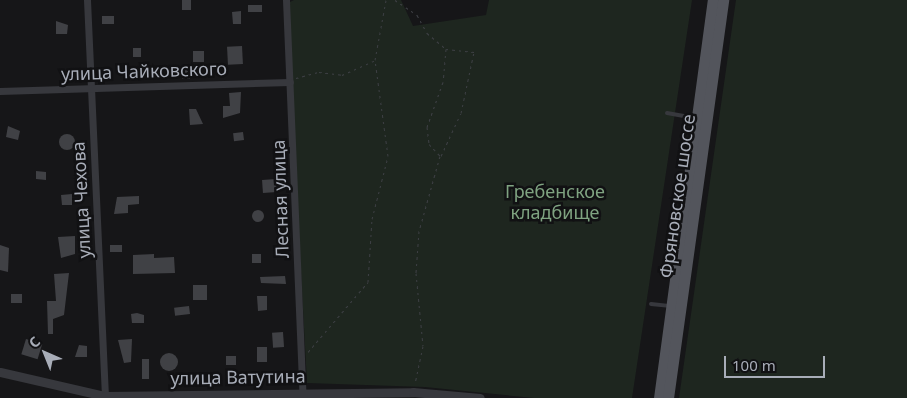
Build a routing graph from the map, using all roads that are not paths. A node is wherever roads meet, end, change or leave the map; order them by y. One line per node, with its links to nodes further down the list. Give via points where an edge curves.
1 (87, 0): 6 (street, улица Чехова)
2 (286, 0): 5 (street, Лесная улица)
3 (713, 0): 9 (main road, Фряновское шоссе)
4 (723, 0): 17 (main road, Фряновское шоссе)
5 (290, 82): 6 (street, улица Чайковского); 13 (street, Лесная улица)
6 (91, 88): 7 (street, улица Чайковского); 14 (street, улица Чехова)
7 (0, 91)
8 (667, 113): 9 (lane)
9 (697, 118): 11 (main road, Фряновское шоссе)
10 (651, 304): 11 (lane)
11 (671, 306): 16 (main road, Фряновское шоссе)
12 (0, 372): 14 (street, улица Ватутина)
13 (303, 395): 14 (street, улица Ватутина); 15 (street, улица Ватутина, via 413,392)
14 (105, 397)
15 (480, 398)
16 (659, 398)
17 (668, 398)

